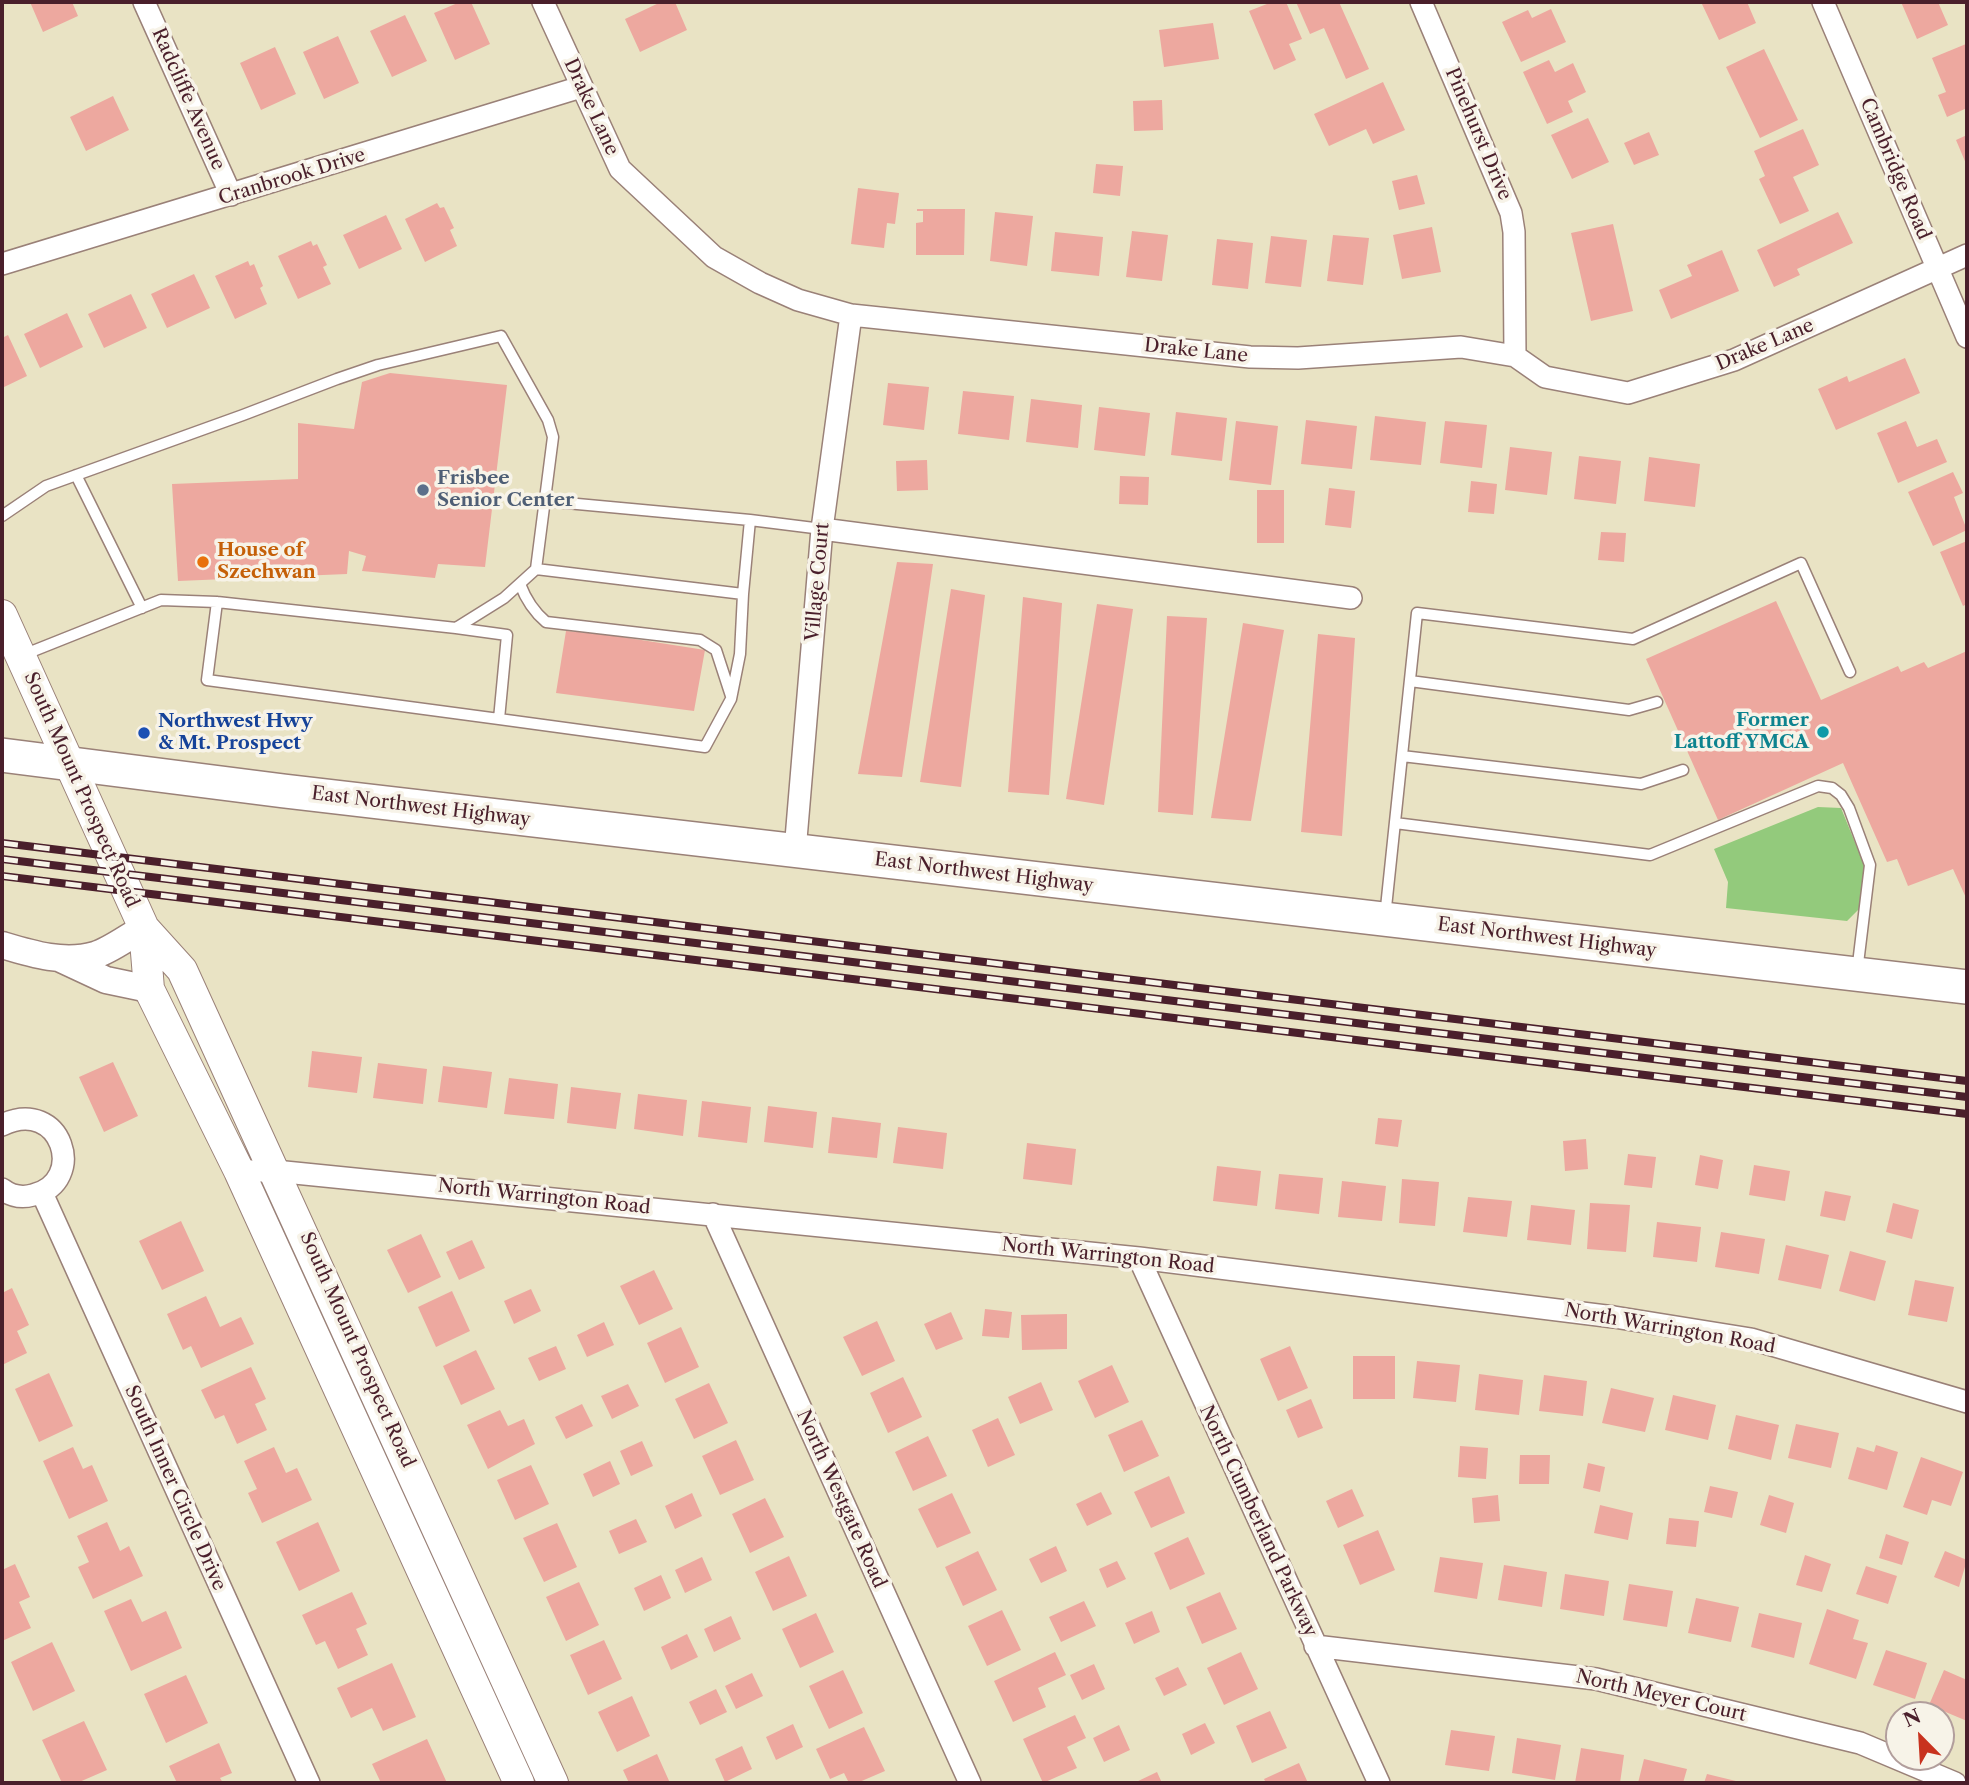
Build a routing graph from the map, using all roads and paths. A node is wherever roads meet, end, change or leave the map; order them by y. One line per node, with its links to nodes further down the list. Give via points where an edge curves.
1 (144, 2): 6 (street, Radcliffe Avenue)
2 (543, 2): 5 (street, Drake Lane)
3 (1421, 2): 12 (street, Pinehurst Drive, via 1511,213)
4 (1823, 2): 9 (street, Cambridge Road)
5 (581, 87): 6 (street, Cranbrook Drive); 10 (street, Drake Lane, via 620,169 714,257 798,300)
6 (231, 195): 8 (street, Cranbrook Drive)
7 (1967, 255): 9 (street, Drake Lane)
8 (2, 264)
9 (1938, 270): 11 (street, Cambridge Road); 12 (street, Drake Lane, via 1734,360 1628,393 1545,377)
10 (851, 315): 12 (street, Drake Lane, via 1250,357 1461,347); 17 (street, Village Court)
11 (1967, 337)
12 (1515, 356)
13 (76, 475): 14 (lane, via 378,365 501,336 553,437); 15 (lane, via 46,486); 23 (lane)
14 (545, 501): 16 (lane); 18 (lane)
15 (2, 516)
16 (750, 520): 17 (lane); 20 (lane)
17 (822, 529): 21 (street); 37 (street, Village Court)
18 (536, 569): 19 (lane); 20 (lane)
19 (520, 584): 25 (lane); 29 (lane, via 536,614 546,622 700,640 716,650)
20 (743, 594): 29 (lane)
21 (1351, 598)
22 (217, 602): 23 (lane, via 161,600); 25 (lane); 31 (lane, via 207,680)
23 (142, 608): 26 (lane)
24 (3, 622): 26 (main road, South Mount Prospect Road)
25 (456, 628): 31 (lane, via 507,635)
26 (20, 656): 34 (main road, South Mount Prospect Road)
27 (1850, 672): 28 (lane, via 1801,564 1633,639 1417,612)
28 (1410, 681): 30 (lane, via 1629,710); 33 (lane)
29 (732, 699): 31 (lane, via 705,747)
30 (1657, 702)
31 (499, 719)
32 (2, 755): 34 (main road, East Northwest Highway)
33 (1402, 756): 35 (lane, via 1642,785); 36 (lane)
34 (70, 764): 37 (main road, East Northwest Highway); 39 (main road, South Mount Prospect Road)
35 (1684, 770)
36 (1395, 823): 38 (lane); 42 (lane, via 1650,855 1818,786 1832,788 1849,807 1870,865)
37 (795, 851): 38 (main road, East Northwest Highway)
38 (1385, 919): 42 (main road, East Northwest Highway)
39 (144, 928): 41 (street, via 96,955); 44 (main road, South Mount Prospect Road); 47 (main road, South Mount Prospect Road, via 182,970)
40 (2, 945): 41 (street)
41 (61, 959): 44 (street, via 106,980)
42 (1856, 974): 43 (main road, East Northwest Highway)
43 (1967, 987)
44 (149, 989): 46 (main road, South Mount Prospect Road)
45 (2, 1125): 49 (street, via 14,1119 39,1120 58,1137 64,1162 60,1174)
46 (239, 1171): 47 (street, North Warrington Road); 55 (main road, South Mount Prospect Road)
47 (275, 1171): 50 (street, North Warrington Road); 56 (main road, South Mount Prospect Road)
48 (2, 1189): 49 (street, via 19,1196)
49 (42, 1193): 54 (street, South Inner Circle Drive)
50 (713, 1214): 51 (street, North Warrington Road); 57 (street, North Westgate Road)
51 (1139, 1258): 52 (street, North Warrington Road, via 1614,1317 1751,1339); 53 (street, North Cumberland Parkway)
52 (1967, 1402)
53 (1315, 1646): 58 (street, North Cumberland Parkway); 59 (street, North Meyer Court, via 1596,1679 1860,1743)
54 (309, 1783)
55 (519, 1783)
56 (553, 1783)
57 (970, 1783)
58 (1379, 1783)
59 (1955, 1783)

